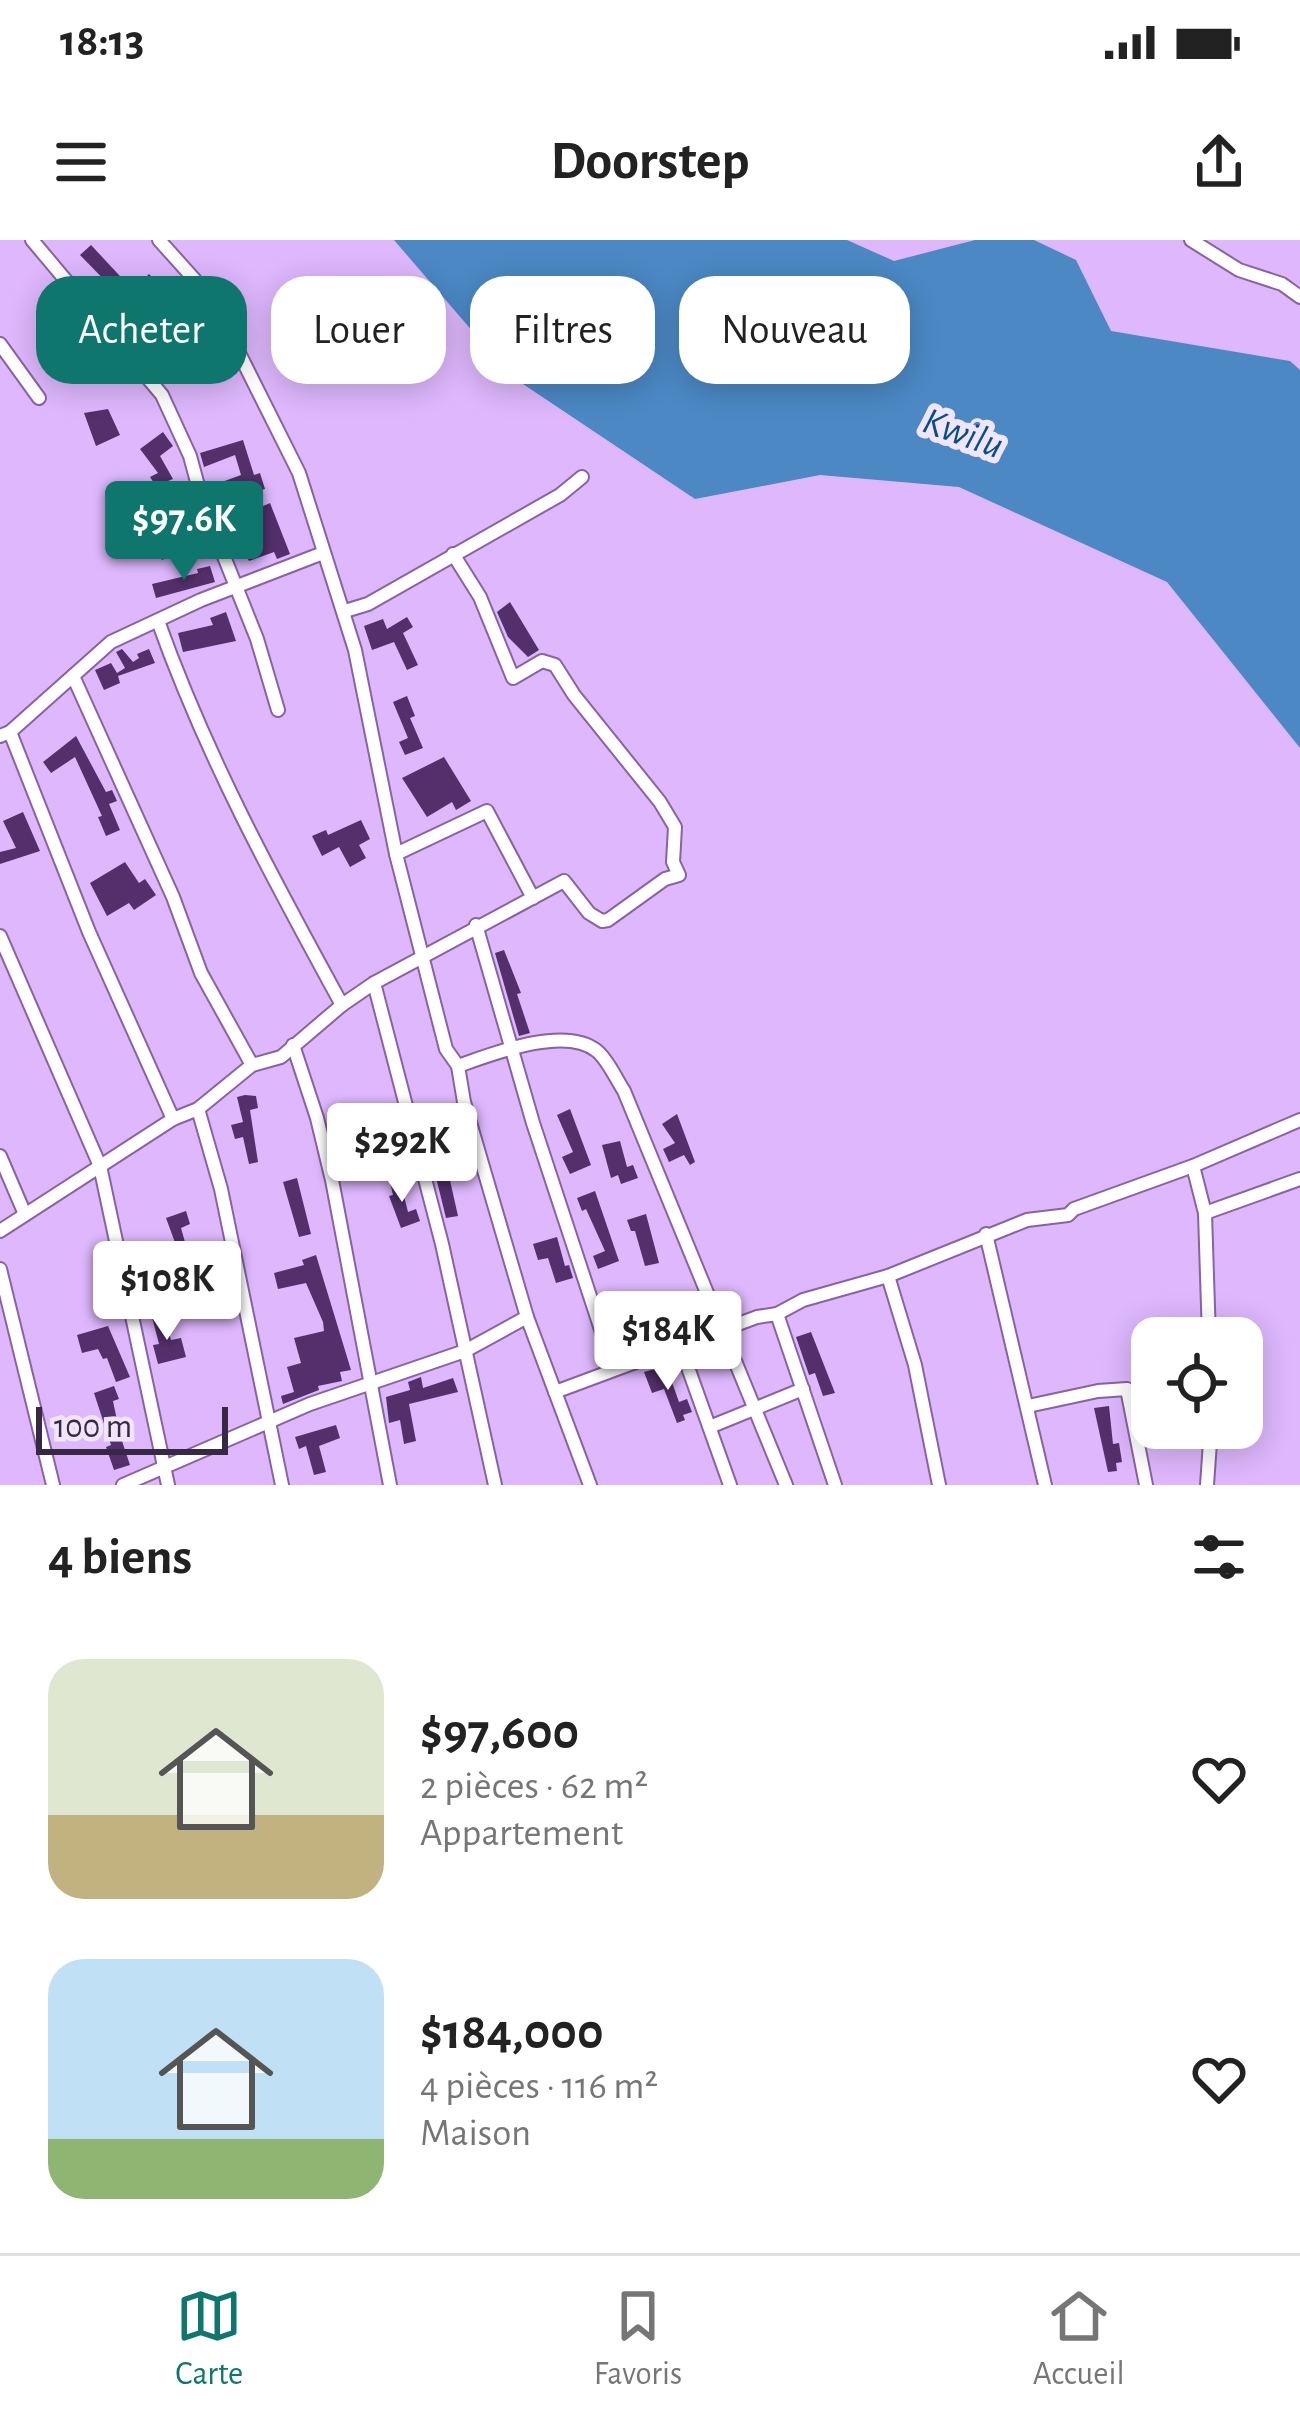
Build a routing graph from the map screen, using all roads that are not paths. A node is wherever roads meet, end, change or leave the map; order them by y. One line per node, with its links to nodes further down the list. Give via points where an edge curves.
1 (32, 240): 10 (street, via 162,395)
2 (159, 240): 8 (street, via 214,309 257,386 298,473)
3 (1191, 240): 4 (street)
4 (1300, 297)
5 (0, 344): 6 (street)
6 (39, 398)
7 (582, 477): 9 (street)
8 (322, 553): 10 (street); 11 (street)
9 (453, 554): 11 (street); 17 (street, via 512,678 542,661 555,664 675,827 679,874 608,920 589,913 564,881)
10 (238, 587): 12 (street); 14 (street)
11 (345, 611): 16 (street)
12 (158, 621): 13 (street, via 111,642); 22 (street, via 228,793)
13 (74, 676): 15 (street); 25 (street, via 200,973)
14 (278, 710)
15 (5, 734): 28 (street)
16 (396, 854): 17 (street, via 487,811); 20 (street)
17 (533, 898): 18 (street)
18 (476, 925): 20 (street); 24 (street)
19 (0, 936): 31 (street)
20 (422, 954): 21 (street); 26 (street, via 446,1049)
21 (374, 983): 22 (street); 45 (street)
22 (342, 1005): 23 (street)
23 (292, 1045): 25 (street, via 270,1063); 47 (street, via 332,1180)
24 (511, 1047): 26 (street); 43 (street, via 564,1040 599,1052 624,1091); 46 (street)
25 (252, 1065): 27 (street)
26 (458, 1066): 41 (street)
27 (198, 1109): 28 (street); 52 (street)
28 (173, 1119): 31 (street)
29 (1300, 1120): 32 (street)
30 (0, 1156): 34 (street)
31 (100, 1166): 34 (street); 55 (street)
32 (1193, 1166): 35 (street); 37 (street, via 1069,1215)
33 (1300, 1179): 35 (street)
34 (24, 1212): 36 (street)
35 (1205, 1213): 42 (street)
36 (0, 1231)
37 (986, 1234): 39 (street); 50 (street)
38 (0, 1269): 56 (street)
39 (888, 1276): 40 (street); 66 (street)
40 (777, 1314): 43 (street); 48 (street)
41 (527, 1317): 45 (street); 49 (street)
42 (1208, 1317)
43 (722, 1331): 44 (street); 51 (street)
44 (681, 1348): 46 (street); 53 (street)
45 (465, 1351): 47 (street); 61 (street)
46 (614, 1369): 49 (street)
47 (372, 1385): 52 (street); 60 (street)
48 (803, 1389): 51 (street); 65 (street)
49 (555, 1392): 62 (street)
50 (1028, 1406): 67 (street); 68 (street, via 1127,1389)
51 (753, 1408): 53 (street); 64 (street)
52 (267, 1424): 55 (street); 59 (street)
53 (712, 1426): 63 (street)
54 (1210, 1449): 69 (street)
55 (165, 1468): 57 (street); 58 (street)
56 (53, 1485)
57 (123, 1485)
58 (168, 1485)
59 (282, 1485)
60 (390, 1485)
61 (495, 1485)
62 (590, 1485)
63 (730, 1485)
64 (786, 1485)
65 (835, 1485)
66 (939, 1485)
67 (1046, 1485)
68 (1146, 1485)
69 (1207, 1485)

